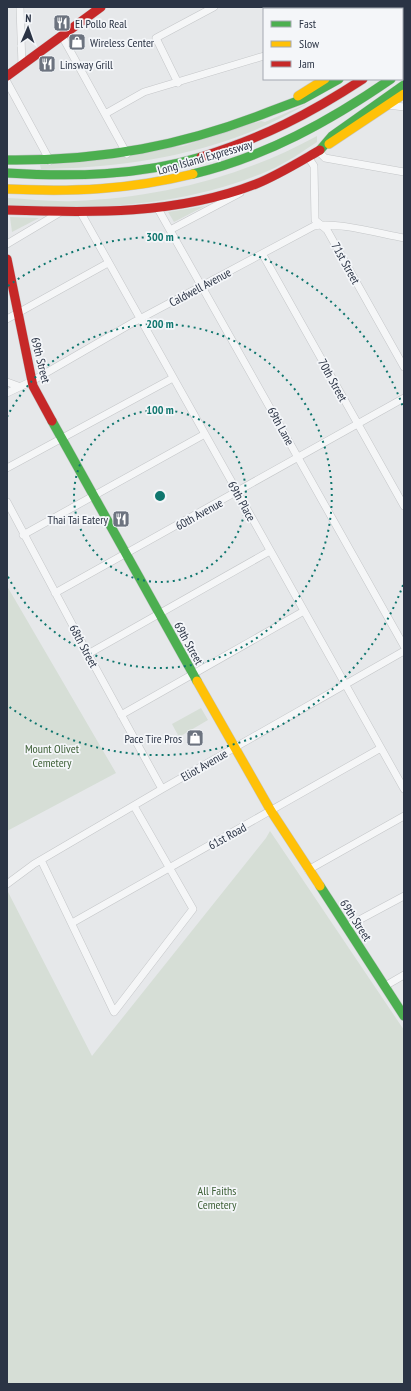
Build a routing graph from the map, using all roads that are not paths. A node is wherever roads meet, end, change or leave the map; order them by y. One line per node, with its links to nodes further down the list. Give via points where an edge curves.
1 (20, 7): 6 (street)
2 (101, 7): 4 (main road)
3 (214, 7): 12 (street, via 156,38)
4 (62, 36): 6 (main road); 19 (street)
5 (263, 56): 12 (street)
6 (22, 66): 7 (main road); 11 (main road, via 22,69)
7 (7, 76)
8 (337, 80): 18 (main road, via 303,99)
9 (361, 80): 26 (main road, Long Island Expressway, via 322,106 266,135 186,161 138,170 82,176)
10 (390, 80): 28 (main road, Long Island Expressway, via 303,134 265,152 205,172 164,182 108,190 58,192)
11 (7, 81): 24 (street)
12 (178, 83): 19 (street, via 144,92)
13 (313, 83): 18 (main road)
14 (404, 85): 20 (main road, via 332,136)
15 (404, 94): 16 (main road)
16 (388, 106): 17 (street); 20 (main road)
17 (404, 107)
18 (271, 110): 21 (main road, via 212,133)
19 (105, 114): 21 (street)
20 (319, 151): 22 (main road); 25 (street, via 324,158)
21 (127, 154): 24 (main road)
22 (308, 157): 27 (main road); 33 (street, 71st Street, via 314,166 315,220)
23 (7, 160): 24 (main road)
24 (50, 161)
25 (404, 172)
26 (7, 173)
27 (260, 182): 29 (main road, via 219,195); 34 (street)
28 (7, 189)
29 (157, 207): 32 (main road); 34 (street, 69th Lane)
30 (7, 210): 31 (main road)
31 (59, 213): 32 (main road); 36 (street)
32 (81, 213): 39 (street, 69th Place)
33 (320, 224): 35 (street); 37 (street, Caldwell Avenue); 44 (street, 71st Street, via 327,230)
34 (170, 230): 40 (street, 69th Lane)
35 (404, 238)
36 (7, 244)
37 (263, 255): 40 (street, Caldwell Avenue); 51 (street, 70th Street)
38 (7, 258): 41 (main road, 69th Street)
39 (108, 263): 41 (street); 43 (street, 69th Place)
40 (202, 286): 43 (street, Caldwell Avenue); 54 (street, 69th Lane)
41 (18, 313): 42 (street); 46 (main road, 69th Street)
42 (7, 319)
43 (140, 319): 45 (street, 69th Place); 46 (street, Caldwell Avenue)
44 (404, 367)
45 (173, 378): 52 (street, 69th Place); 53 (street)
46 (32, 381): 48 (street, Caldwell Avenue); 53 (main road, 69th Street)
47 (7, 382): 48 (street)
48 (18, 386): 49 (street, Caldwell Avenue)
49 (7, 393)
50 (404, 398): 51 (street, 60th Avenue)
51 (358, 424): 54 (street, 60th Avenue); 59 (street, 70th Street)
52 (205, 434): 56 (street, 69th Place); 57 (street)
53 (63, 438): 55 (street); 57 (main road, 69th Street)
54 (298, 457): 56 (street, 60th Avenue); 66 (street, 69th Lane)
55 (7, 468)
56 (237, 492): 61 (street, 69th Place); 62 (street, 60th Avenue)
57 (94, 496): 60 (street); 62 (main road, 69th Street)
58 (7, 502): 60 (street, 68th Street)
59 (404, 506)
60 (23, 535): 63 (street, 68th Street)
61 (270, 551): 64 (street, 69th Place); 65 (street)
62 (126, 554): 63 (street, 60th Avenue); 65 (main road, 69th Street)
63 (55, 593): 68 (street, 68th Street)
64 (304, 611): 69 (street); 70 (street, 69th Place)
65 (159, 614): 68 (street); 69 (main road, 69th Street)
66 (404, 646)
67 (404, 651): 70 (street, Eliot Avenue)
68 (88, 654): 71 (street, 68th Street)
69 (192, 673): 71 (street); 72 (main road, 69th Street)
70 (345, 684): 72 (street, Eliot Avenue); 73 (street, 69th Place)
71 (121, 715): 74 (street, 68th Street)
72 (235, 747): 74 (street, Eliot Avenue); 77 (main road, 69th Street)
73 (381, 748): 75 (street, 69th Place); 77 (street, 61st Road)
74 (162, 789): 76 (street, Eliot Avenue)
75 (404, 789)
76 (134, 806): 79 (street, Eliot Avenue); 80 (street)
77 (271, 811): 80 (street, 61st Road); 81 (main road, 69th Street)
78 (404, 816): 81 (street)
79 (41, 860): 82 (street, Eliot Avenue); 84 (street)
80 (169, 868): 84 (street, 61st Road); 84 (street, via 193,909 114,1012)
81 (308, 870): 85 (main road, 69th Street)
82 (7, 884)
83 (404, 896): 85 (street)
84 (72, 923)
85 (346, 928): 87 (main road, 69th Street)
86 (404, 975): 87 (street)
87 (384, 986): 88 (main road, 69th Street)
88 (404, 1016)

